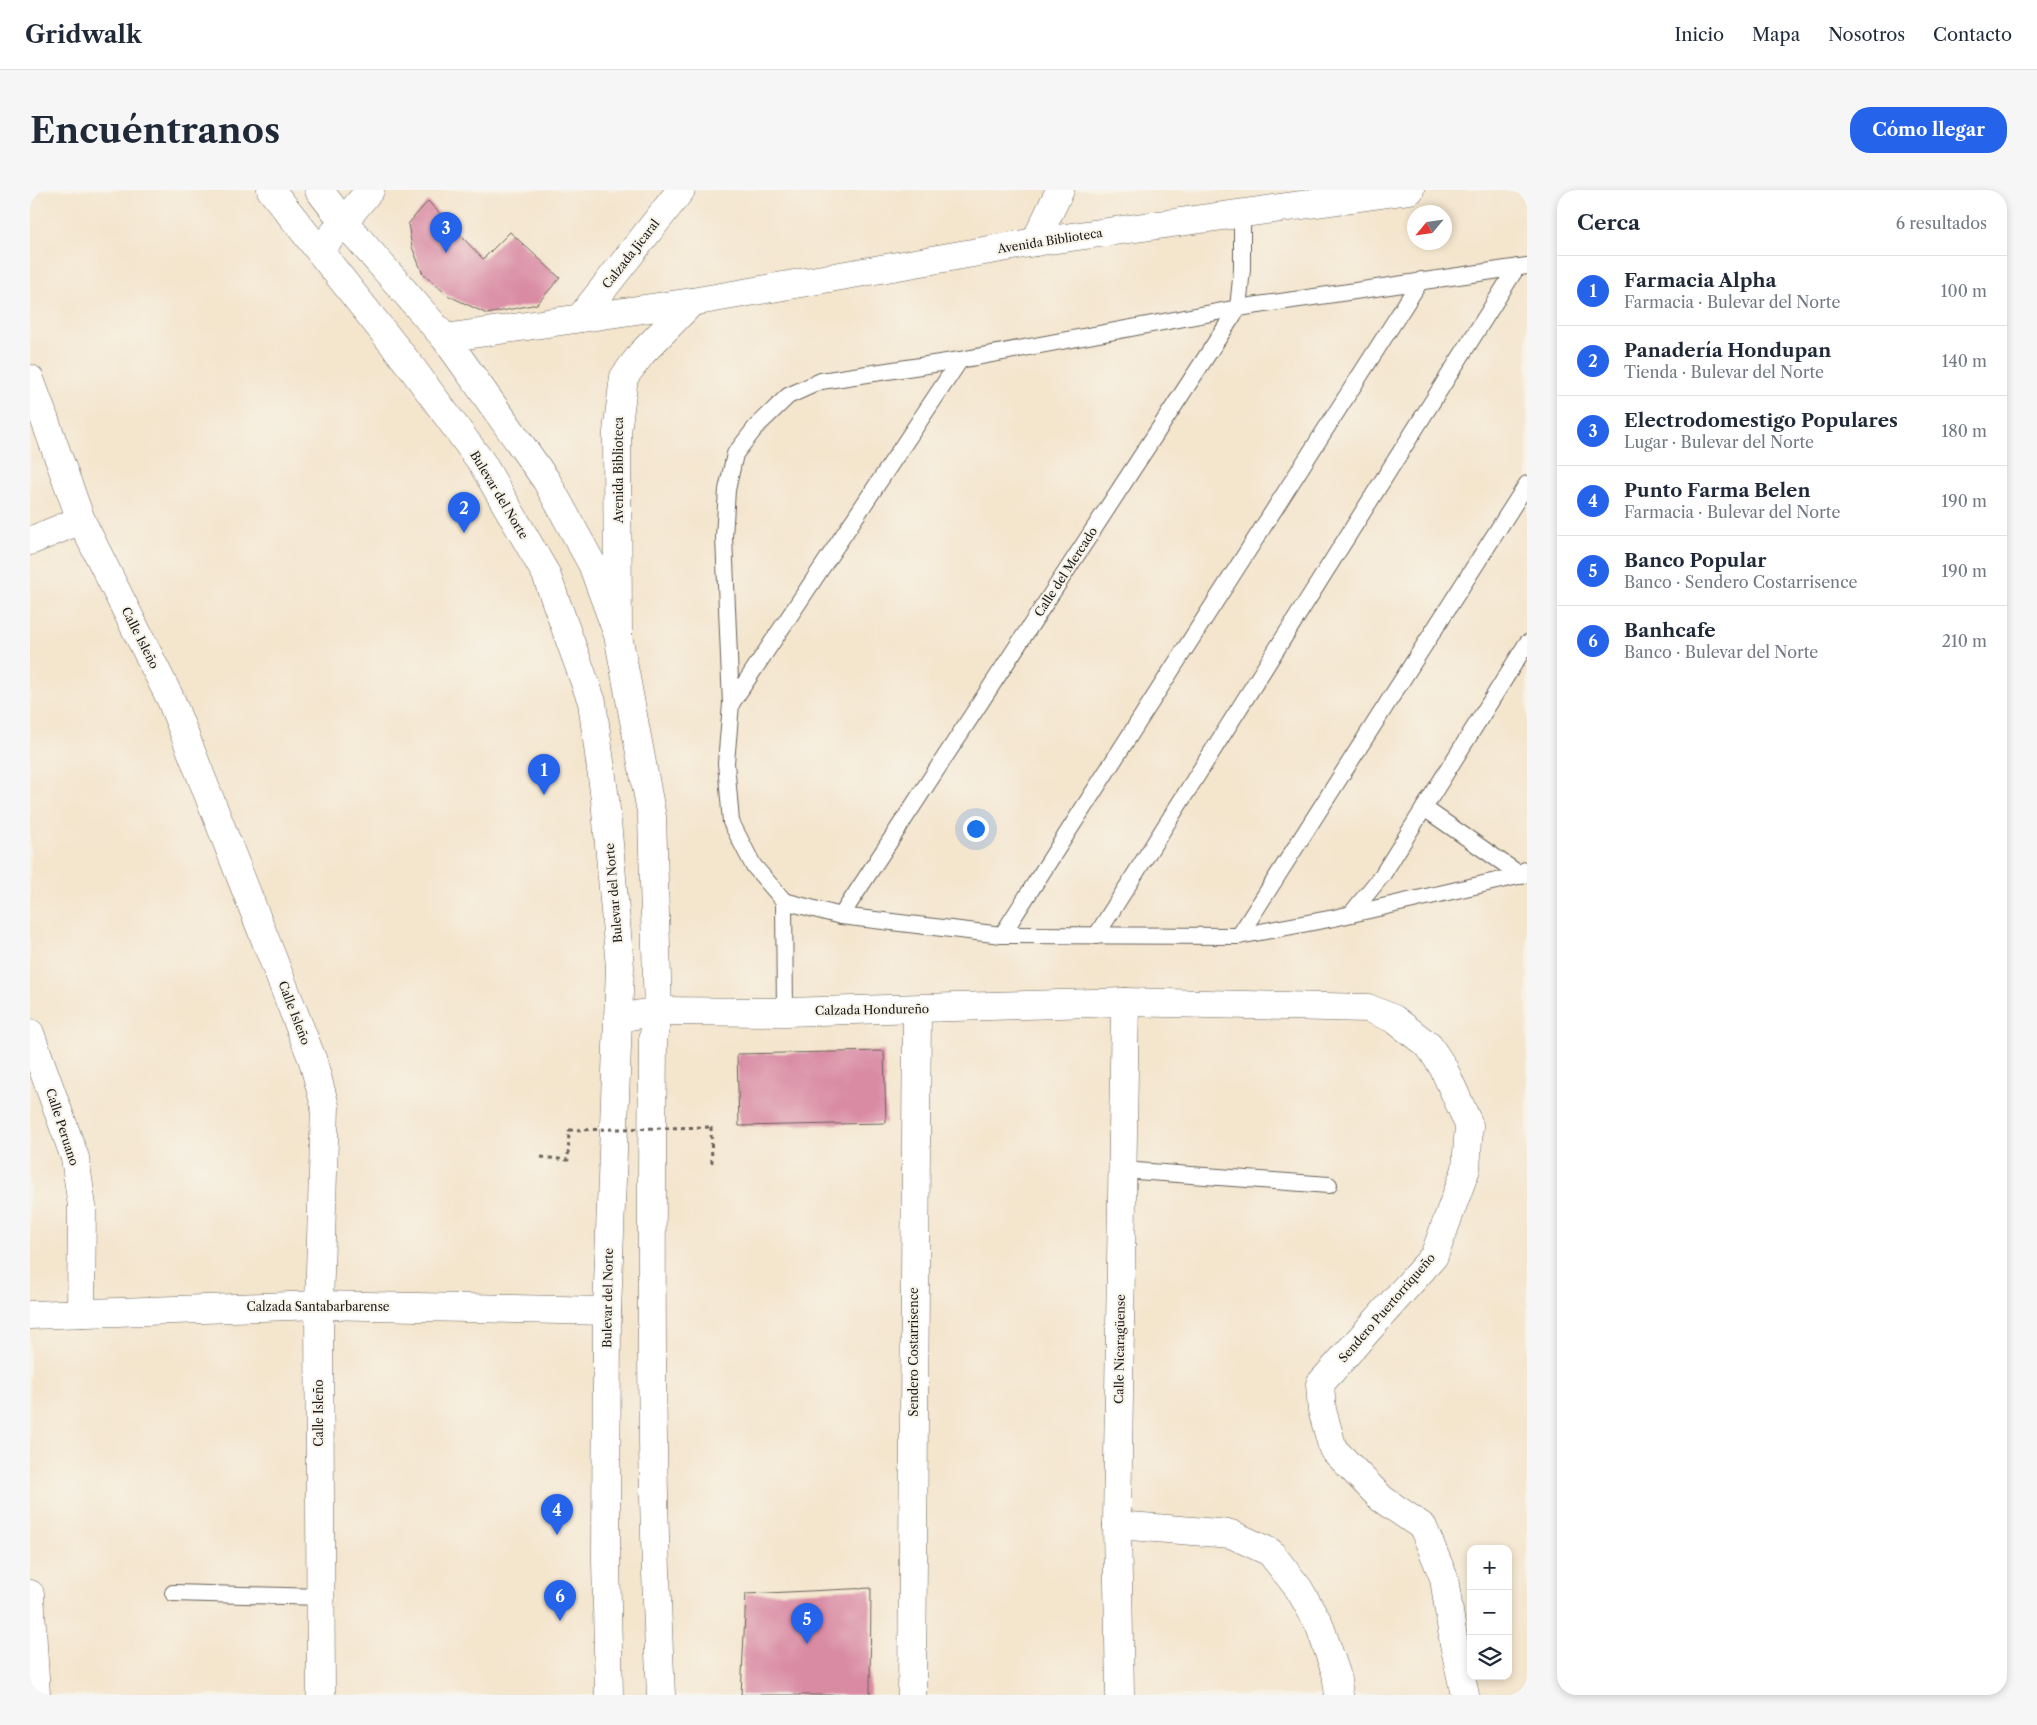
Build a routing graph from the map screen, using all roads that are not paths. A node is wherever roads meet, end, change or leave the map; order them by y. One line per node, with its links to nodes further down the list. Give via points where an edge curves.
1 (271, 190): 10 (street, Bulevar del Norte)
2 (318, 190): 8 (street)
3 (370, 190): 8 (street)
4 (681, 190): 15 (street, Calzada Jicaral)
5 (1060, 190): 9 (street)
6 (1410, 190): 7 (street, Avenida Biblioteca)
7 (1242, 213): 9 (street, Avenida Biblioteca); 14 (lane, Calle del Mercado)
8 (343, 221): 10 (street); 16 (street)
9 (1035, 242): 13 (street, Avenida Biblioteca)
10 (320, 250): 37 (street, Bulevar del Norte, via 482,463 546,574 592,702 605,799 620,966)
11 (1522, 267): 12 (lane); 31 (lane)
12 (1421, 280): 14 (lane); 30 (lane)
13 (692, 302): 15 (street, Avenida Biblioteca); 22 (street, Avenida Biblioteca, via 642,353 624,377 617,432)
14 (1238, 308): 17 (lane); 29 (lane, Calle del Mercado)
15 (580, 318): 16 (street, Avenida Biblioteca)
16 (445, 338): 22 (street, via 546,480 592,564)
17 (960, 360): 24 (lane); 24 (lane, via 821,381 788,396 756,427 735,454 727,490 724,537)
18 (30, 379): 20 (street, Calle Isleño)
19 (1527, 484): 32 (lane)
20 (81, 520): 21 (street); 41 (street, Calle Isleño, via 171,700 313,1061 325,1106)
21 (30, 541)
22 (618, 636): 35 (street, via 652,817)
23 (1527, 643): 25 (lane)
24 (732, 704): 27 (lane, via 726,763 732,822 753,866)
25 (1424, 808): 26 (lane); 28 (lane, via 1384,874)
26 (1525, 873): 28 (lane)
27 (784, 901): 29 (lane); 36 (lane)
28 (1352, 914): 32 (lane)
29 (841, 916): 30 (lane)
30 (1002, 935): 31 (lane)
31 (1096, 936): 32 (lane)
32 (1239, 936)
33 (1125, 1002): 34 (street, Calzada Hondureño); 39 (street, Calle Nicaragüense); 56 (street, Sendero Puertorriqueño, via 1368,1008 1394,1019 1429,1046 1443,1067 1468,1125 1468,1134 1466,1169 1434,1256 1320,1384 1322,1410 1333,1449 1382,1499 1423,1528 1444,1578)
34 (917, 1009): 36 (street, Calzada Hondureño); 53 (street, Sendero Costarrisence)
35 (658, 1011): 36 (street, Calzada Hondureño); 37 (street, Calzada Hondureño); 52 (street, via 654,1040 651,1305 653,1539)
36 (785, 1012)
37 (619, 1018): 42 (street, Bulevar del Norte)
38 (30, 1033): 43 (street, Calle Peruano, via 75,1158 82,1206)
39 (1122, 1170): 40 (lane); 45 (street, Calle Nicaragüense)
40 (1329, 1186)
41 (319, 1305): 42 (street, Calzada Santabarbarense); 43 (street, Calzada Santabarbarense); 48 (street, Calle Isleño)
42 (607, 1310): 51 (street, Bulevar del Norte, via 606,1560)
43 (81, 1313): 44 (street, Calzada Santabarbarense)
44 (30, 1315)
45 (1117, 1525): 54 (street, Calle Nicaragüense); 55 (street, via 1231,1534 1270,1552 1299,1589 1319,1624 1336,1673)
46 (174, 1593): 48 (lane)
47 (30, 1594): 49 (street)
48 (321, 1597): 50 (street, Calle Isleño)
49 (36, 1695)
50 (321, 1695)
51 (610, 1695)
52 (660, 1695)
53 (912, 1695)
54 (1120, 1695)
55 (1339, 1695)
56 (1465, 1695)

